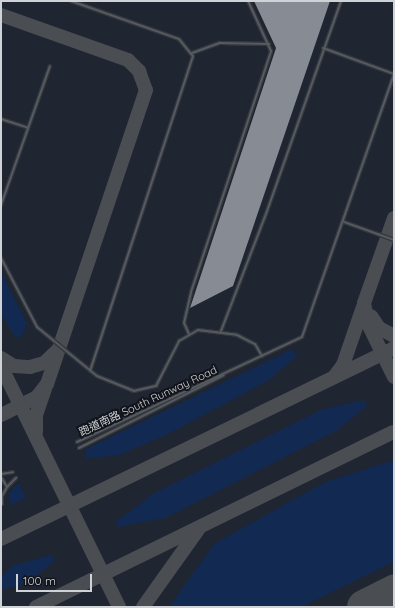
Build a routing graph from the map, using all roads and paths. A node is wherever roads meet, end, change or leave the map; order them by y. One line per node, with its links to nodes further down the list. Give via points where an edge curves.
1 (71, 1): 6 (lane, via 179,39)
2 (248, 1): 4 (lane)
3 (341, 1): 5 (lane)
4 (270, 44): 6 (lane, via 220,43); 16 (lane, via 191,292 184,323)
5 (323, 48): 8 (lane); 15 (lane, via 266,214)
6 (192, 53): 18 (lane, via 194,64)
7 (50, 66): 10 (lane)
8 (394, 74): 12 (lane, 跑道南路 South Runway Road)
9 (1, 119): 10 (lane)
10 (28, 128): 11 (lane)
11 (1, 205)
12 (344, 222): 13 (lane); 17 (lane, 跑道南路 South Runway Road, via 302,337)
13 (394, 240)
14 (1, 258): 18 (lane, via 37,327)
15 (221, 331): 16 (lane, via 204,330); 17 (lane, via 255,344)
16 (189, 334): 18 (lane, via 176,344 160,381 148,390 134,391)
17 (262, 356): 19 (lane, 跑道南路 South Runway Road)
18 (90, 371)
19 (225, 374): 20 (lane, 跑道南路 South Runway Road); 21 (lane, 跑道南路 South Runway Road)
20 (77, 442)
21 (79, 448)
22 (13, 472): 23 (lane)
23 (1, 475): 25 (lane)
24 (16, 478): 25 (lane)
25 (7, 487): 26 (lane)
26 (1, 498): 27 (lane)
27 (2, 504)

